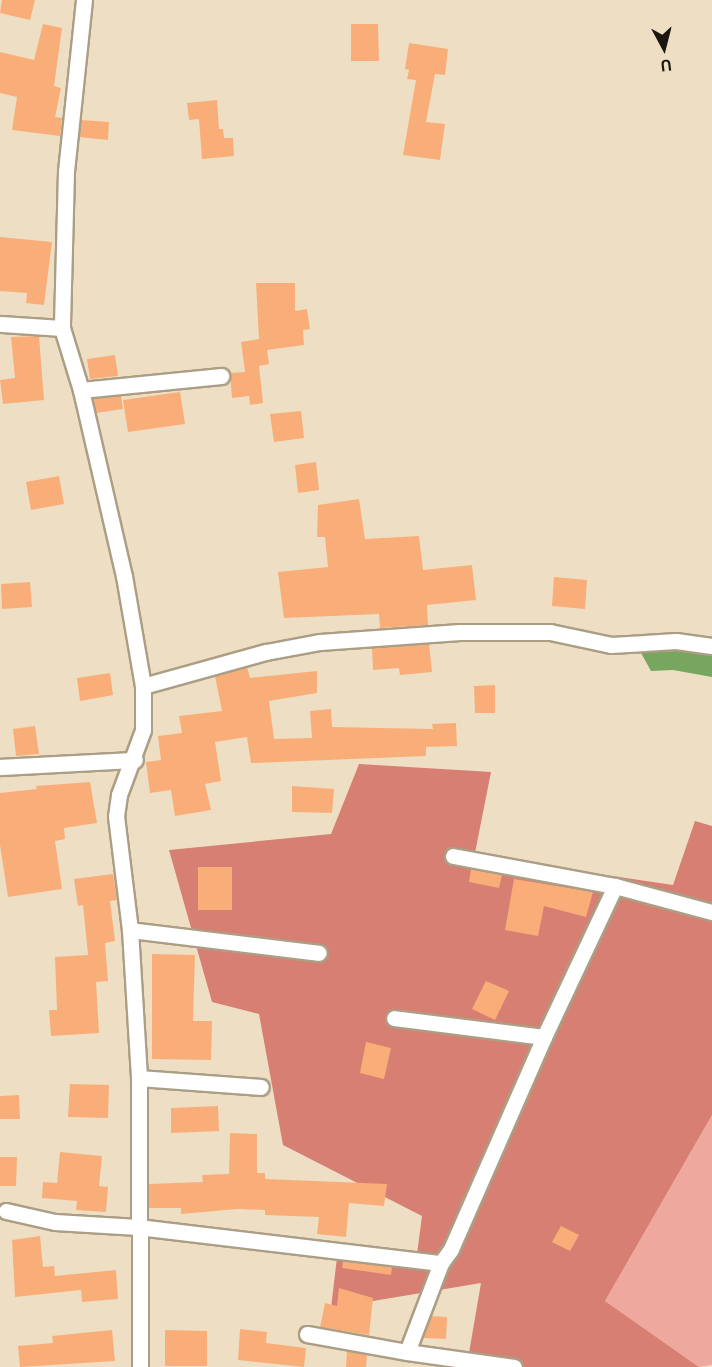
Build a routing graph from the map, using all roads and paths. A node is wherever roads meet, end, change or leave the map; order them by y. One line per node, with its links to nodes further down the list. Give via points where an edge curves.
1 (84, 0): 3 (street, via 66,171)
2 (0, 324): 3 (street)
3 (62, 328): 5 (street)
4 (221, 376): 5 (street)
5 (81, 390): 7 (street, via 124,576)
6 (712, 646): 7 (street, via 676,641 611,645 550,632 424,634 320,642 266,652)
7 (143, 686): 8 (street, via 143,730)
8 (135, 760): 9 (street); 13 (street, via 119,795 116,816)
9 (0, 767)
10 (453, 856): 11 (street)
11 (615, 886): 12 (street); 16 (street)
12 (712, 912)
13 (130, 930): 14 (street); 17 (street)
14 (319, 952)
15 (394, 1018): 16 (street)
16 (544, 1037): 21 (street, via 451,1249)
17 (139, 1078): 18 (street); 20 (street)
18 (261, 1087)
19 (6, 1211): 20 (street, via 55,1222)
20 (138, 1227): 21 (street); 25 (street)
21 (441, 1263): 23 (street)
22 (308, 1334): 23 (street)
23 (407, 1352): 24 (street)
24 (490, 1364): 26 (street)
25 (140, 1367)
26 (514, 1367)

